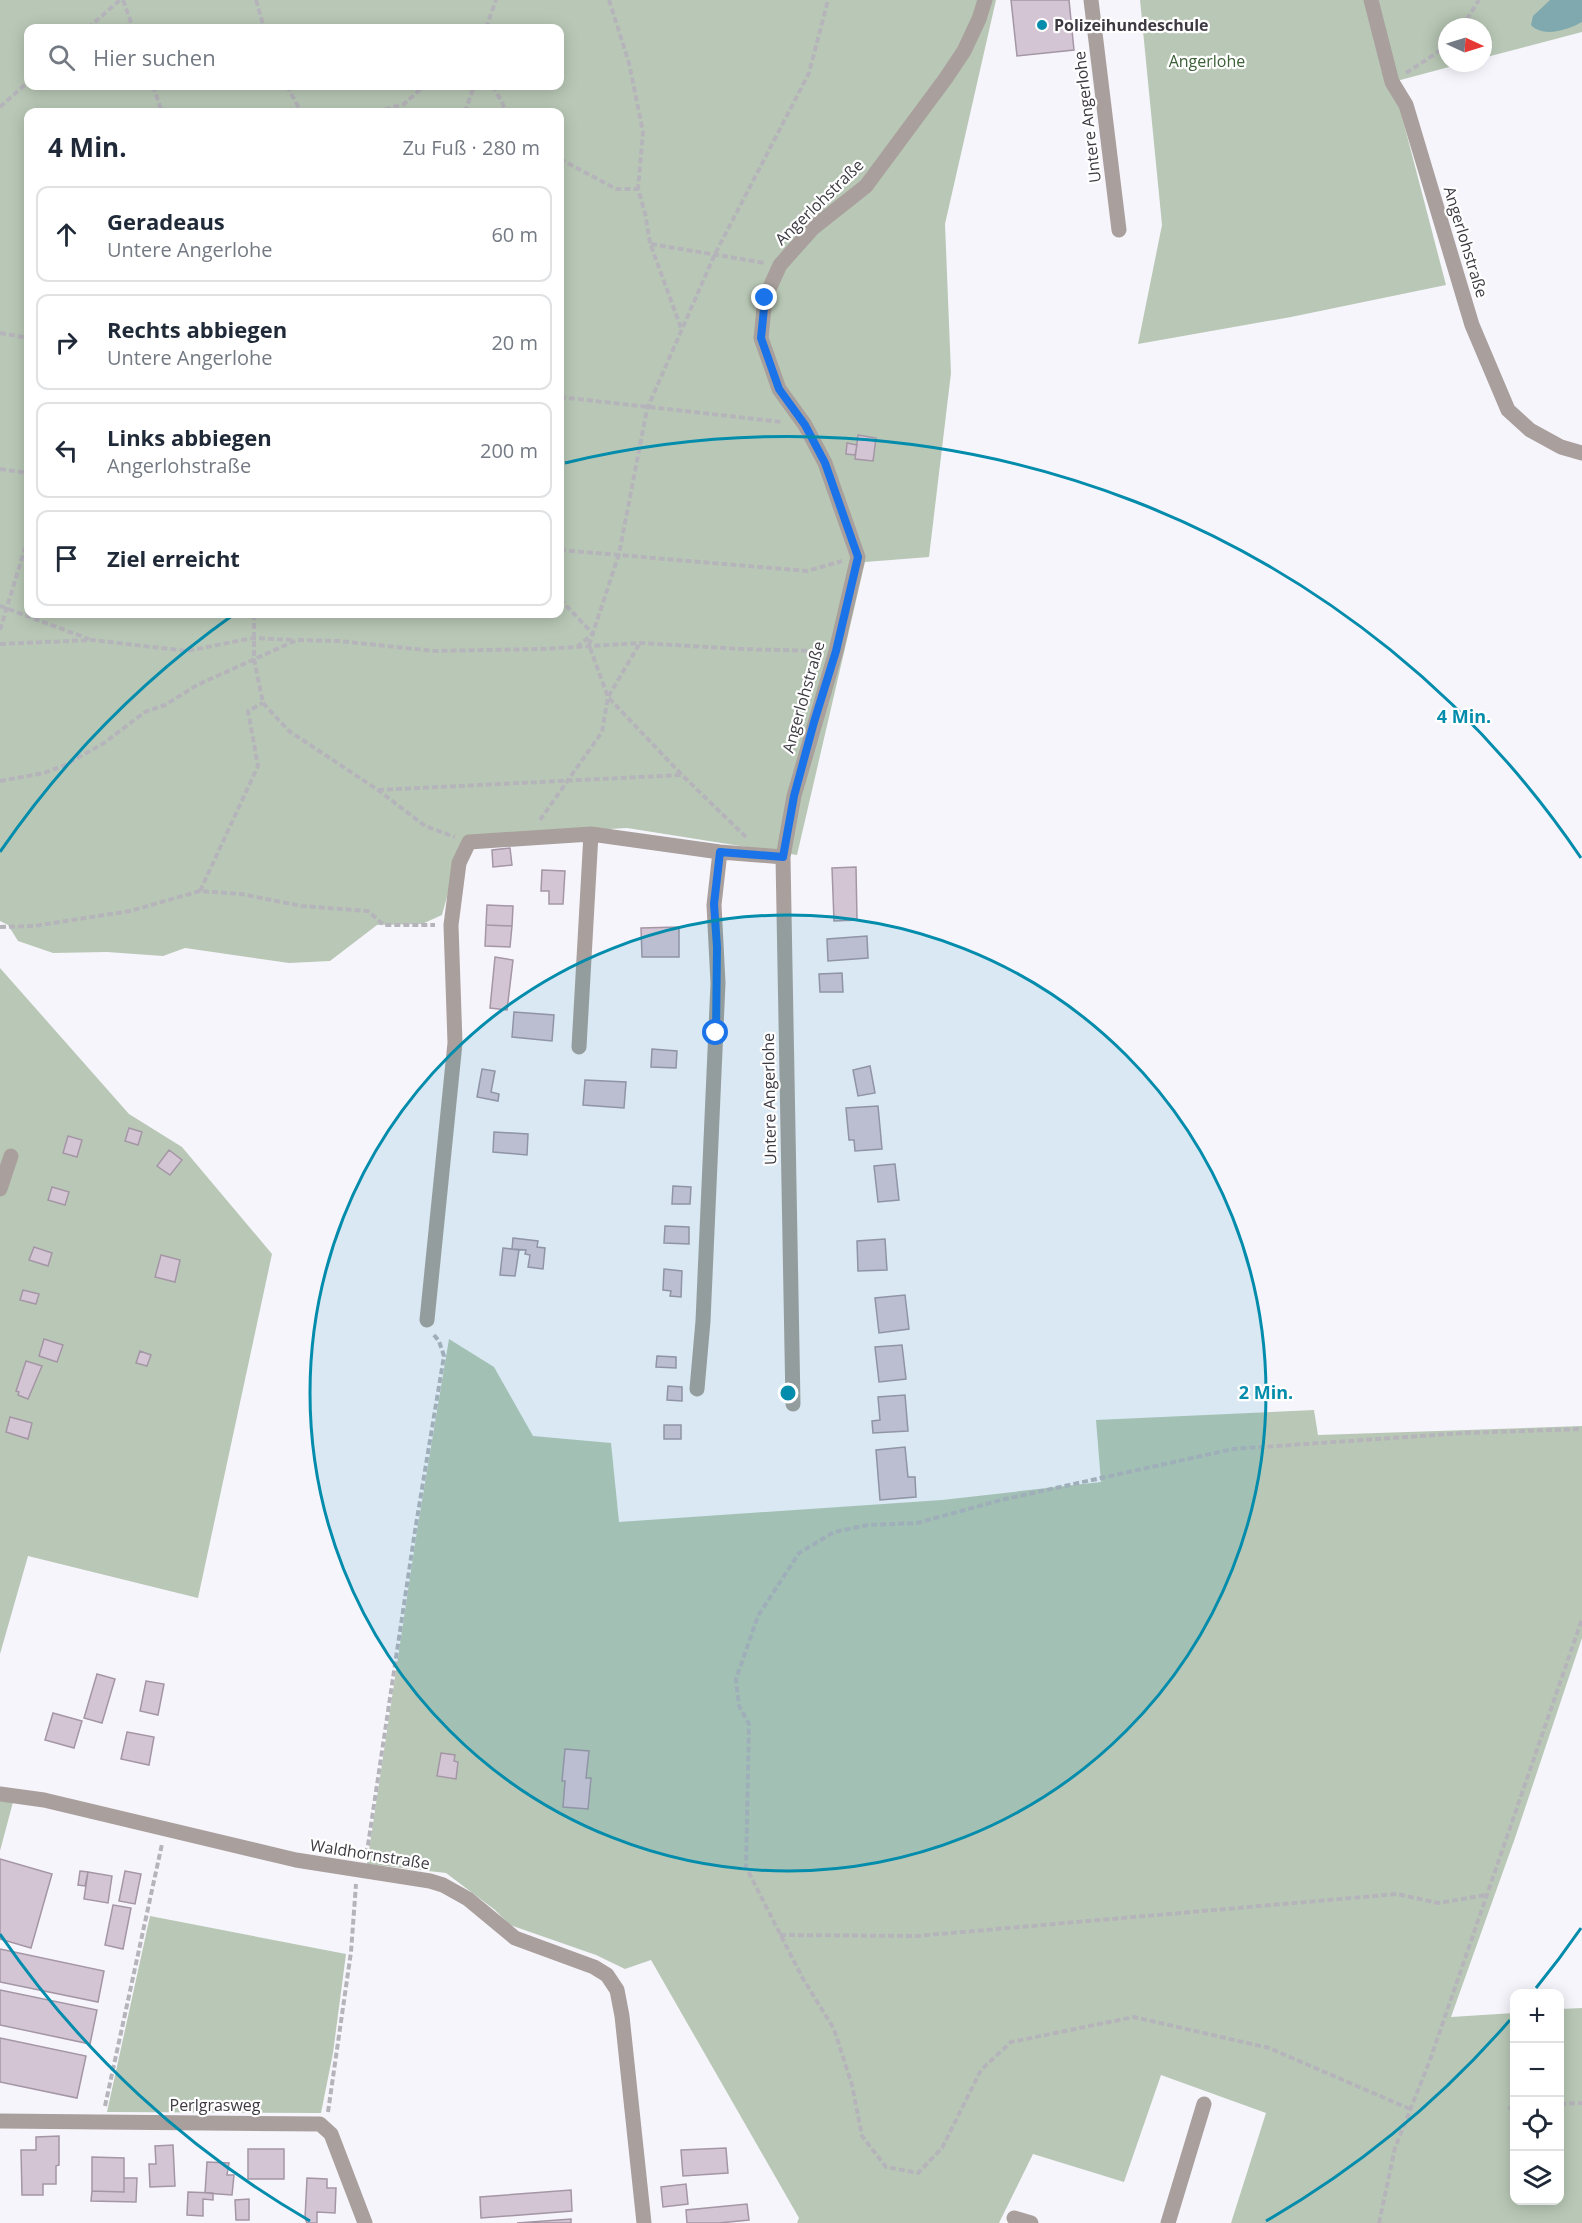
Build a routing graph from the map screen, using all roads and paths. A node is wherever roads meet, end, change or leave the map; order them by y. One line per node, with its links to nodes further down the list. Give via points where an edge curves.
1 (121, 0): 11 (path); 12 (path)
2 (256, 0): 13 (path)
3 (496, 0): 14 (path)
4 (609, 0): 30 (path, via 629,63 644,132)
5 (828, 0): 33 (path, via 809,73)
6 (985, 0): 34 (street, Angerlohstraße, via 964,51 866,186 813,228)
7 (1091, 0): 31 (street, Untere Angerlohe)
8 (1371, 0): 16 (street, Angerlohstraße)
9 (1479, 0): 10 (path)
10 (1468, 18)
11 (93, 24)
12 (131, 24)
13 (263, 24)
14 (487, 24)
15 (1438, 52): 16 (path)
16 (1392, 82): 41 (street, Angerlohstraße, via 1406,105 1472,326 1508,410 1530,430)
17 (24, 86): 23 (path)
18 (154, 90): 24 (path)
19 (289, 90): 25 (path)
20 (420, 90): 26 (path, via 404,104)
21 (473, 90): 27 (path)
22 (496, 90): 28 (path)
23 (0, 107)
24 (161, 108)
25 (299, 108)
26 (390, 108)
27 (466, 108)
28 (505, 108)
29 (564, 161): 30 (path, via 615,189)
30 (638, 189): 32 (path)
31 (1119, 230)
32 (650, 243): 33 (path); 35 (path)
33 (714, 256): 34 (path); 35 (path)
34 (780, 265): 40 (street, Angerlohstraße, via 765,298 761,338 779,389)
35 (681, 328): 39 (path)
36 (0, 333): 37 (path)
37 (24, 337)
38 (564, 398): 39 (path)
39 (647, 409): 40 (path); 46 (path)
40 (805, 425): 47 (street, Angerlohstraße, via 825,463)
41 (1582, 453)
42 (0, 469): 43 (path)
43 (24, 472)
44 (564, 550): 46 (path)
45 (24, 551): 50 (path)
46 (619, 554): 47 (path, via 807,571); 55 (path)
47 (858, 557): 63 (street, Angerlohstraße)
48 (564, 603): 55 (path)
49 (0, 606): 50 (path)
50 (7, 607): 51 (path); 54 (path)
51 (24, 614)
52 (35, 618): 57 (path)
53 (254, 618): 56 (path)
54 (0, 630)
55 (593, 634): 61 (path); 62 (path)
56 (253, 638): 57 (path, via 187,651); 58 (path); 64 (path)
57 (92, 640): 60 (path)
58 (297, 640): 62 (path, via 434,651); 64 (path)
59 (640, 643): 61 (path); 63 (path); 65 (path)
60 (0, 644)
61 (589, 645): 62 (path); 65 (path)
62 (577, 646)
63 (836, 651): 76 (street, Angerlohstraße, via 794,796)
64 (254, 659): 66 (path); 69 (path, via 145,712 104,743 65,765)
65 (608, 697): 67 (path); 68 (path, via 602,732)
66 (263, 703): 70 (path, via 290,731); 77 (path, via 248,711 258,766)
67 (682, 775): 68 (path); 75 (path)
68 (567, 780): 70 (path); 71 (path)
69 (0, 781)
70 (378, 790): 73 (path, via 425,826)
71 (539, 822)
72 (591, 834): 73 (street); 74 (street); 80 (street)
73 (469, 842): 78 (street, via 459,863)
74 (720, 852): 75 (street); 84 (street, via 714,904 718,983)
75 (764, 854): 76 (street)
76 (783, 857): 85 (street, Untere Angerlohe)
77 (200, 891): 78 (path, via 368,911 384,925); 79 (path, via 130,911 34,926)
78 (451, 925): 83 (street, via 454,1043)
79 (0, 927)
80 (579, 1047)
81 (10, 1156): 82 (street)
82 (0, 1189)
83 (427, 1320): 90 (path, via 444,1356 368,1845)
84 (698, 1389)
85 (793, 1404)
86 (1582, 1429): 92 (path, via 1233,1449 1002,1500 917,1523 868,1525 834,1532 799,1553 758,1616 736,1679 739,1706 749,1724 746,1867)
87 (1582, 1619): 96 (path)
88 (0, 1794): 89 (street, Waldhornstraße, via 44,1800)
89 (165, 1828): 90 (street, Waldhornstraße); 98 (path)
90 (359, 1871): 99 (path, via 334,2075 328,2113); 102 (street, Waldhornstraße, via 443,1885 468,1899 515,1938 607,1975 617,1990 622,2016)
91 (1486, 1895): 92 (path, via 1438,1903 1397,1894 917,1936)
92 (780, 1935): 96 (path, via 834,2029 852,2085 862,2136 886,2167 918,2173 942,2148 981,2070 1011,2042 1134,2017 1269,2048)
93 (1582, 2103): 95 (path)
94 (1204, 2104): 104 (street)
95 (1564, 2104)
96 (1410, 2109): 105 (path, via 1395,2148)
97 (0, 2121): 98 (street, Perlgrasweg)
98 (99, 2123): 99 (street, Perlgrasweg)
99 (320, 2124): 101 (street, via 331,2134)
100 (1014, 2218): 103 (street)
101 (365, 2223)
102 (644, 2223)
103 (1031, 2223)
104 (1168, 2223)
105 (1379, 2223)

